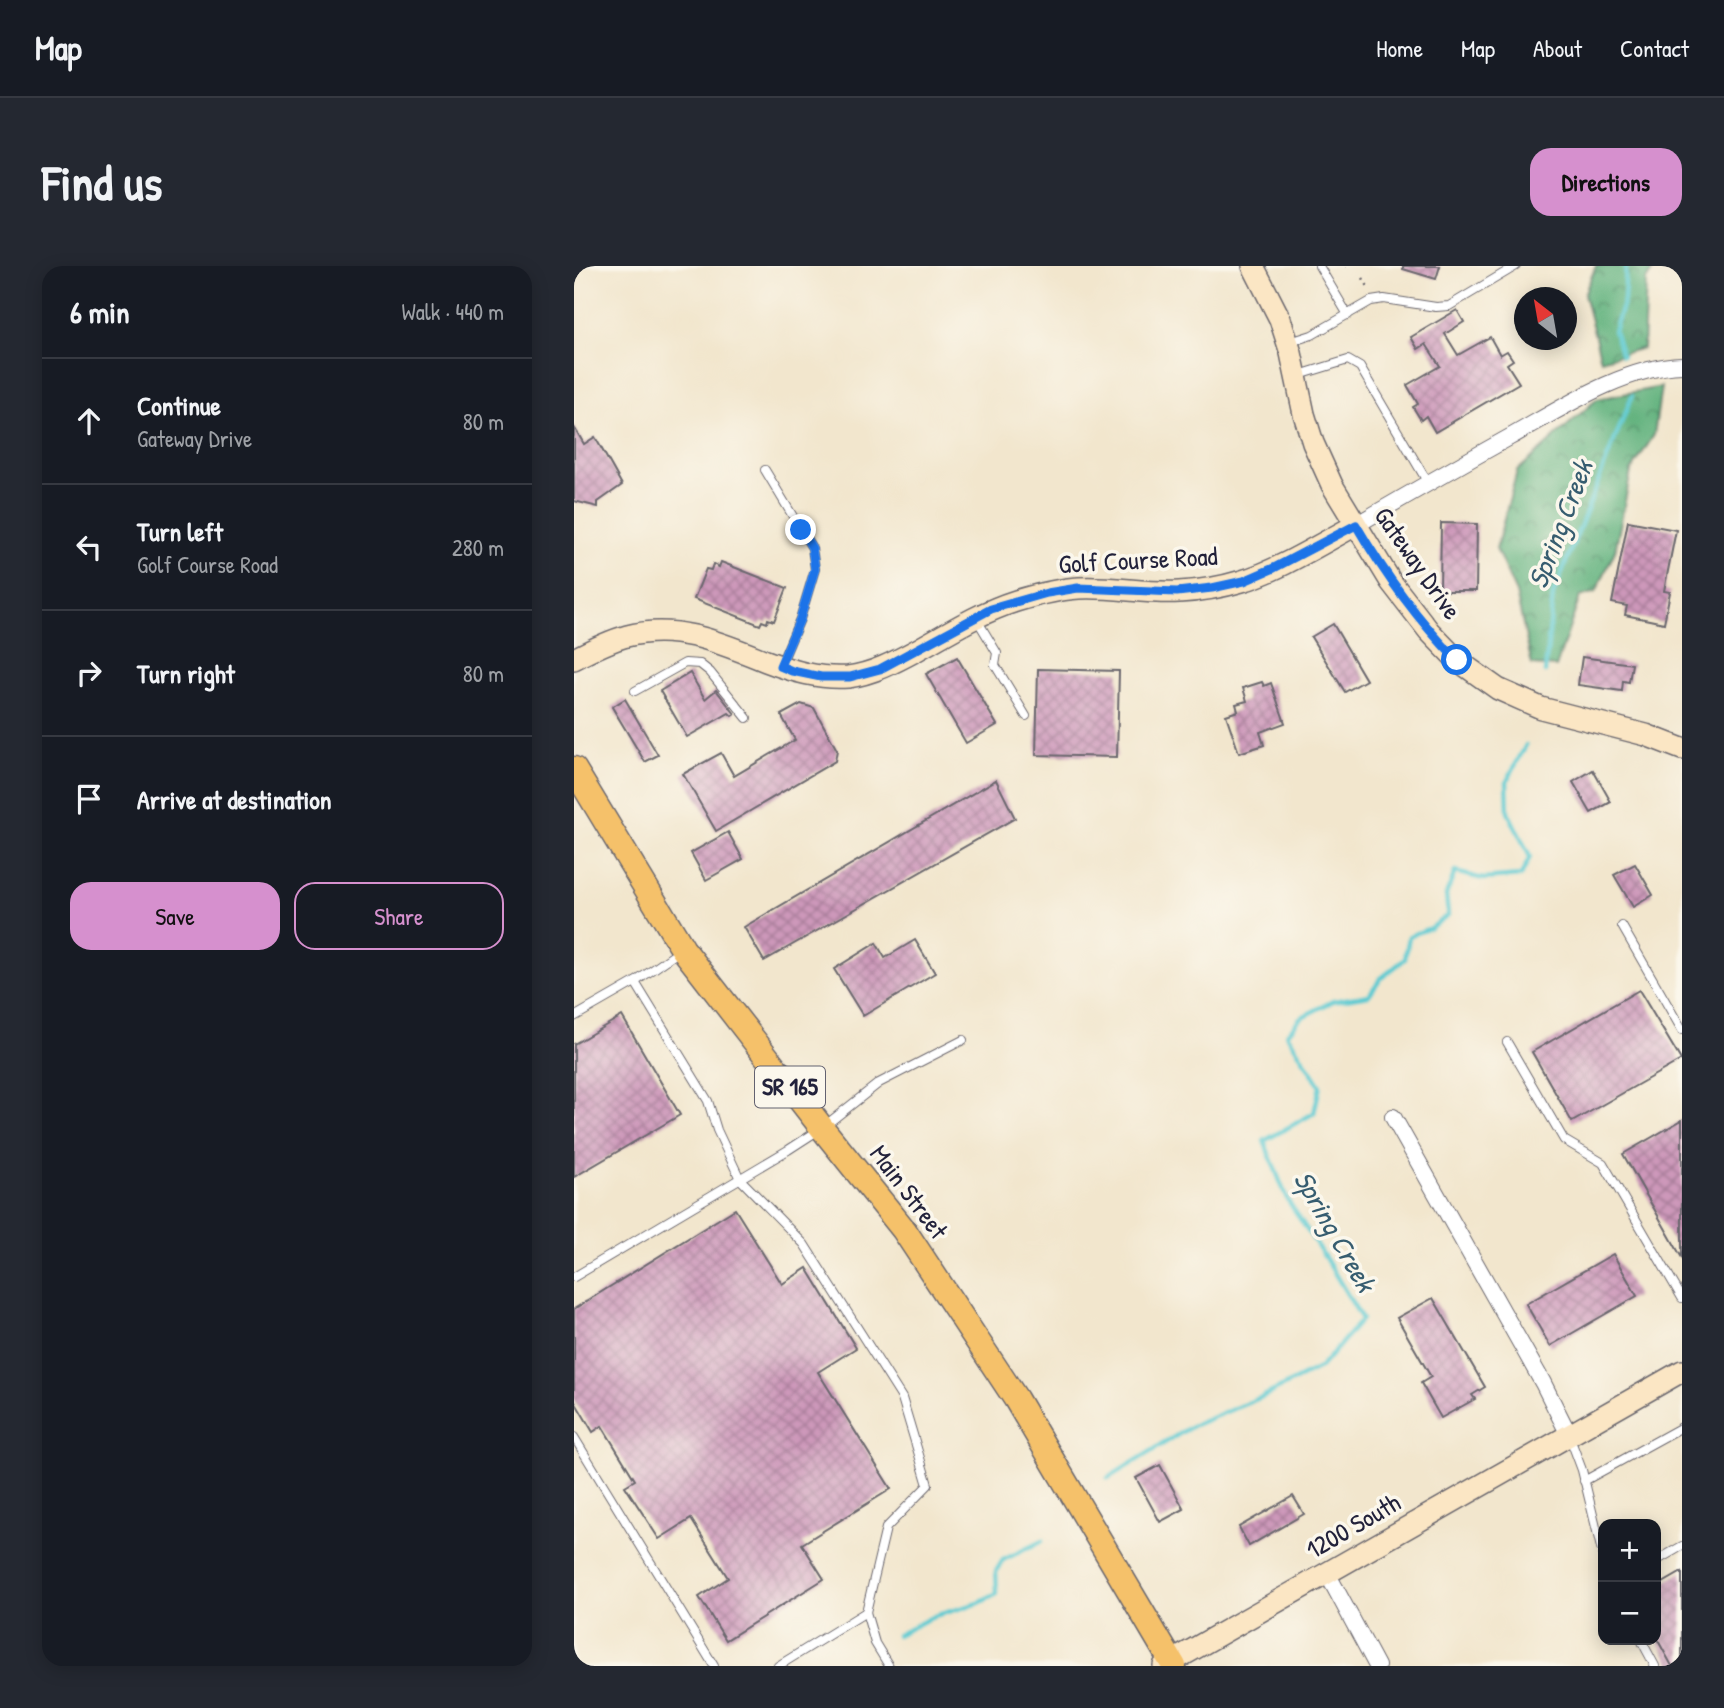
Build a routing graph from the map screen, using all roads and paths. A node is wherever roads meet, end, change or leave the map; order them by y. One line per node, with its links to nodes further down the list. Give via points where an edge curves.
1 (1253, 266): 5 (main road, Gateway Drive)
2 (1319, 266): 4 (lane)
3 (1516, 266): 4 (lane, via 1449,306 1384,299)
4 (1348, 315): 5 (lane)
5 (1287, 343): 7 (main road, Gateway Drive)
6 (1682, 365): 9 (street, Golf Course Road, via 1604,386)
7 (1296, 376): 9 (lane, via 1348,360 1360,367); 10 (main road, Gateway Drive, via 1313,443)
8 (765, 470): 13 (lane, via 812,548 815,569)
9 (1428, 482): 10 (street, Golf Course Road)
10 (1356, 525): 11 (main road, Golf Course Road, via 1244,581 1177,592 1078,588 1016,601); 17 (main road, Gateway Drive, via 1391,582 1429,631 1457,660 1498,689 1541,708)
11 (976, 618): 13 (main road, Golf Course Road, via 880,669 850,677 821,677); 15 (lane, via 997,653 995,665)
12 (574, 659): 13 (main road, Golf Course Road, via 626,636 680,632)
13 (780, 666)
14 (635, 691): 16 (lane, via 685,663 700,664)
15 (1026, 716)
16 (747, 718)
17 (1682, 749)
18 (575, 774): 20 (main road, Main Street / SR 165)
19 (1622, 926): 23 (lane)
20 (683, 949): 21 (lane); 27 (main road, Main Street / SR 165)
21 (635, 982): 22 (lane); 28 (lane, via 708,1101)
22 (574, 1017)
23 (1682, 1030)
24 (963, 1040): 27 (lane, via 879,1083)
25 (1507, 1042): 30 (lane, via 1564,1140 1603,1163)
26 (1393, 1117): 33 (street)
27 (822, 1128): 28 (lane); 42 (main road, Main Street / SR 165, via 904,1230 1008,1388)
28 (740, 1179): 29 (lane); 40 (lane, via 804,1244 902,1398 920,1456 928,1485 886,1528)
29 (574, 1277)
30 (1682, 1298)
31 (1682, 1371): 33 (main road, 1200 South)
32 (1682, 1427): 35 (lane)
33 (1569, 1435): 35 (lane); 39 (main road, 1200 South)
34 (574, 1437): 43 (lane)
35 (1584, 1481): 36 (lane)
36 (1598, 1536)
37 (1682, 1546): 38 (lane)
38 (1661, 1558)
39 (1327, 1573): 42 (main road, 1200 South); 46 (street)
40 (866, 1612): 44 (lane); 45 (lane)
41 (1644, 1645): 47 (lane)
42 (1170, 1665)
43 (715, 1666)
44 (778, 1666)
45 (889, 1666)
46 (1377, 1666)
47 (1655, 1666)

